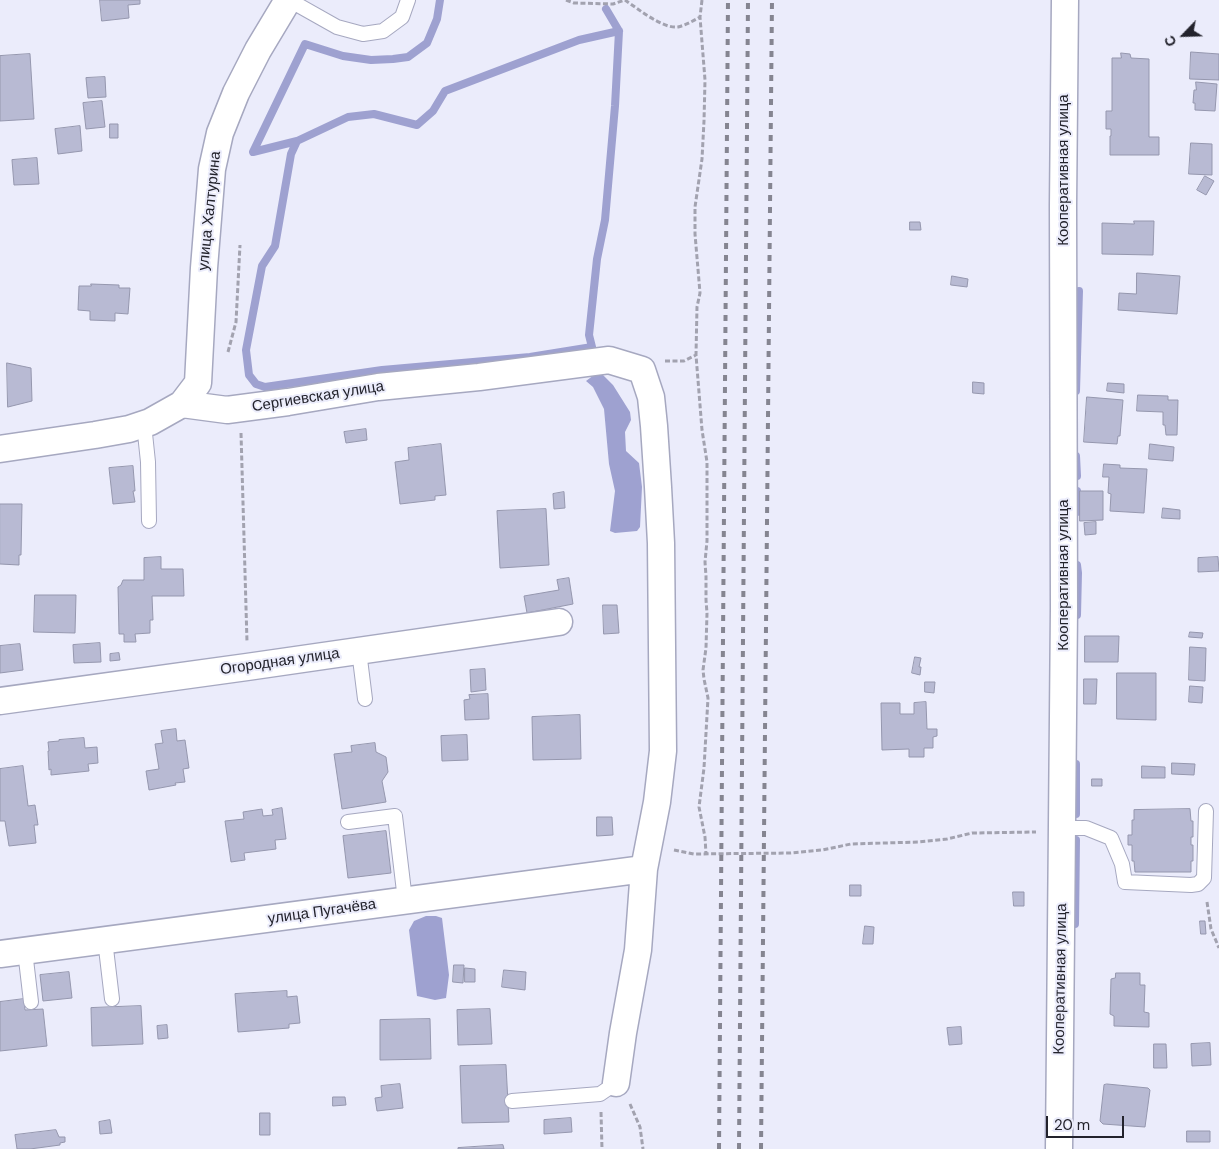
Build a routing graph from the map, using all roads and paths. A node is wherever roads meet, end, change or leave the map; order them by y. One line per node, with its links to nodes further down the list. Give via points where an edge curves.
1 (289, 0): 2 (lane, via 337,27 363,34 383,31 402,17); 9 (street, улица Халтурина, via 258,50 220,134 212,169 198,383)
2 (408, 0)
3 (566, 0): 6 (path, via 613,4 625,0 656,22 675,27)
4 (702, 0): 6 (path)
5 (1065, 0): 21 (street, Кооперативная улица, via 1064,608)
6 (700, 17): 22 (path, via 705,80 702,159 695,207 700,293 696,355 707,462 707,613 703,670 708,698 699,807)
7 (240, 245): 8 (path, via 236,322)
8 (226, 358)
9 (182, 404): 10 (street); 23 (street, Сергиевская улица, via 227,410 378,387 610,360 642,370 651,397 654,426 660,543 663,751)
10 (144, 424): 12 (street); 13 (lane)
11 (240, 431): 16 (path)
12 (0, 449)
13 (149, 521)
14 (559, 622): 15 (street, Огородная улица)
15 (359, 651): 16 (street, Огородная улица); 17 (lane)
16 (248, 667): 18 (street, Огородная улица)
17 (365, 699)
18 (0, 701)
19 (1206, 811): 24 (lane, via 1205,872)
20 (348, 822): 25 (lane, via 396,816)
21 (1053, 830): 22 (path, via 972,833 947,840 851,844 791,853); 24 (lane, via 1086,828 1111,838 1122,864 1125,882); 35 (street, Кооперативная улица)
22 (706, 854): 23 (path)
23 (646, 857): 25 (street, улица Пугачёва); 31 (street, via 638,950 623,1033)
24 (1198, 884): 27 (path, via 1206,900 1211,929)
25 (405, 900): 26 (street, улица Пугачёва)
26 (105, 940): 28 (street, улица Пугачёва); 29 (lane)
27 (1219, 948)
28 (13, 953): 30 (lane)
29 (112, 1000)
30 (30, 1002)
31 (608, 1088): 32 (lane); 33 (path); 34 (path, via 632,1106)
32 (512, 1101)
33 (602, 1149)
34 (644, 1149)
35 (1059, 1149)

